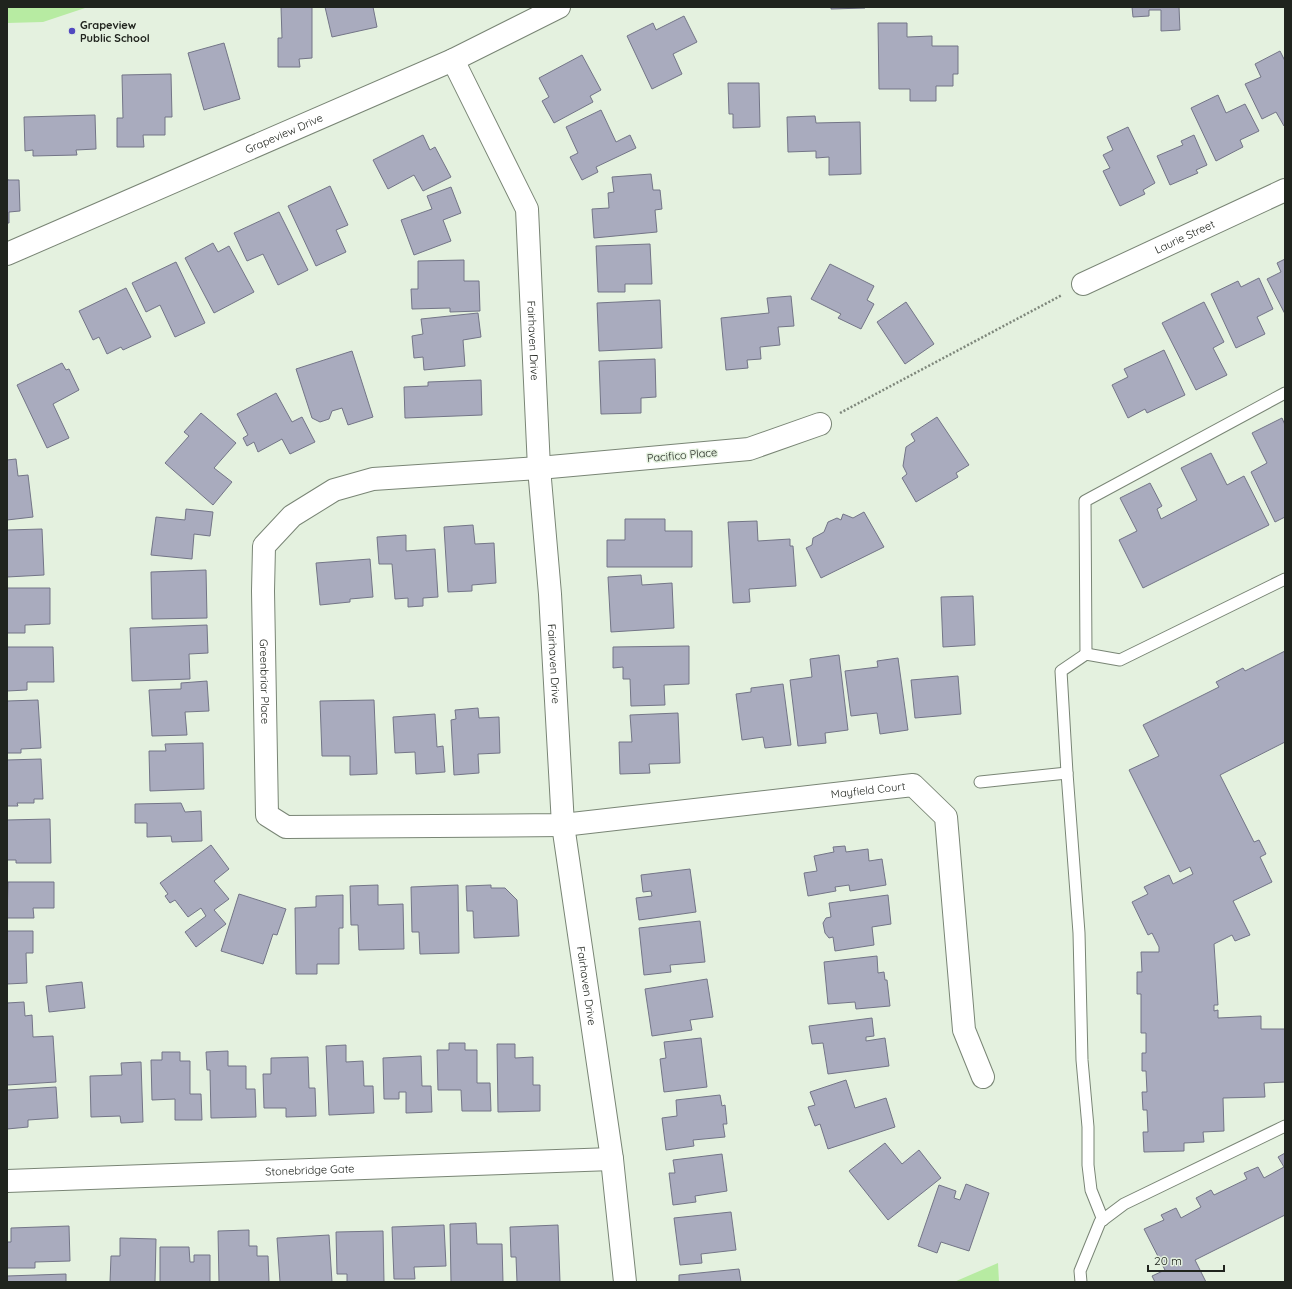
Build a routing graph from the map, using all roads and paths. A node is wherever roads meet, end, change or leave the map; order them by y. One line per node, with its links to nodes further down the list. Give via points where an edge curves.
1 (559, 7): 2 (street, Grapeview Drive)
2 (453, 60): 4 (street, Grapeview Drive); 8 (street, Fairhaven Drive, via 527,209)
3 (1285, 190): 5 (street, Laurie Street)
4 (7, 254)
5 (1083, 284): 7 (path)
6 (1285, 393): 10 (lane, via 1085,501)
7 (820, 424): 8 (street, Pacifico Place, via 749,449)
8 (539, 468): 13 (street, Fairhaven Drive, via 550,594); 13 (street, Greenbriar Place, via 373,479 334,490 292,516 264,546 267,814 286,827)
9 (1285, 578): 10 (lane, via 1120,660)
10 (1086, 654): 11 (lane, via 1061,670)
11 (1067, 773): 12 (lane); 18 (lane, via 1079,933 1088,1165 1092,1190)
12 (980, 782)
13 (563, 826): 14 (street, Mayfield Court, via 913,785 946,817 964,1030); 16 (street, Fairhaven Drive)
14 (983, 1077)
15 (1285, 1126): 18 (lane, via 1124,1204)
16 (612, 1159): 17 (street, Stonebridge Gate); 19 (street, Fairhaven Drive)
17 (7, 1181)
18 (1103, 1220): 20 (lane, via 1080,1271)
19 (625, 1282)
20 (1081, 1282)

